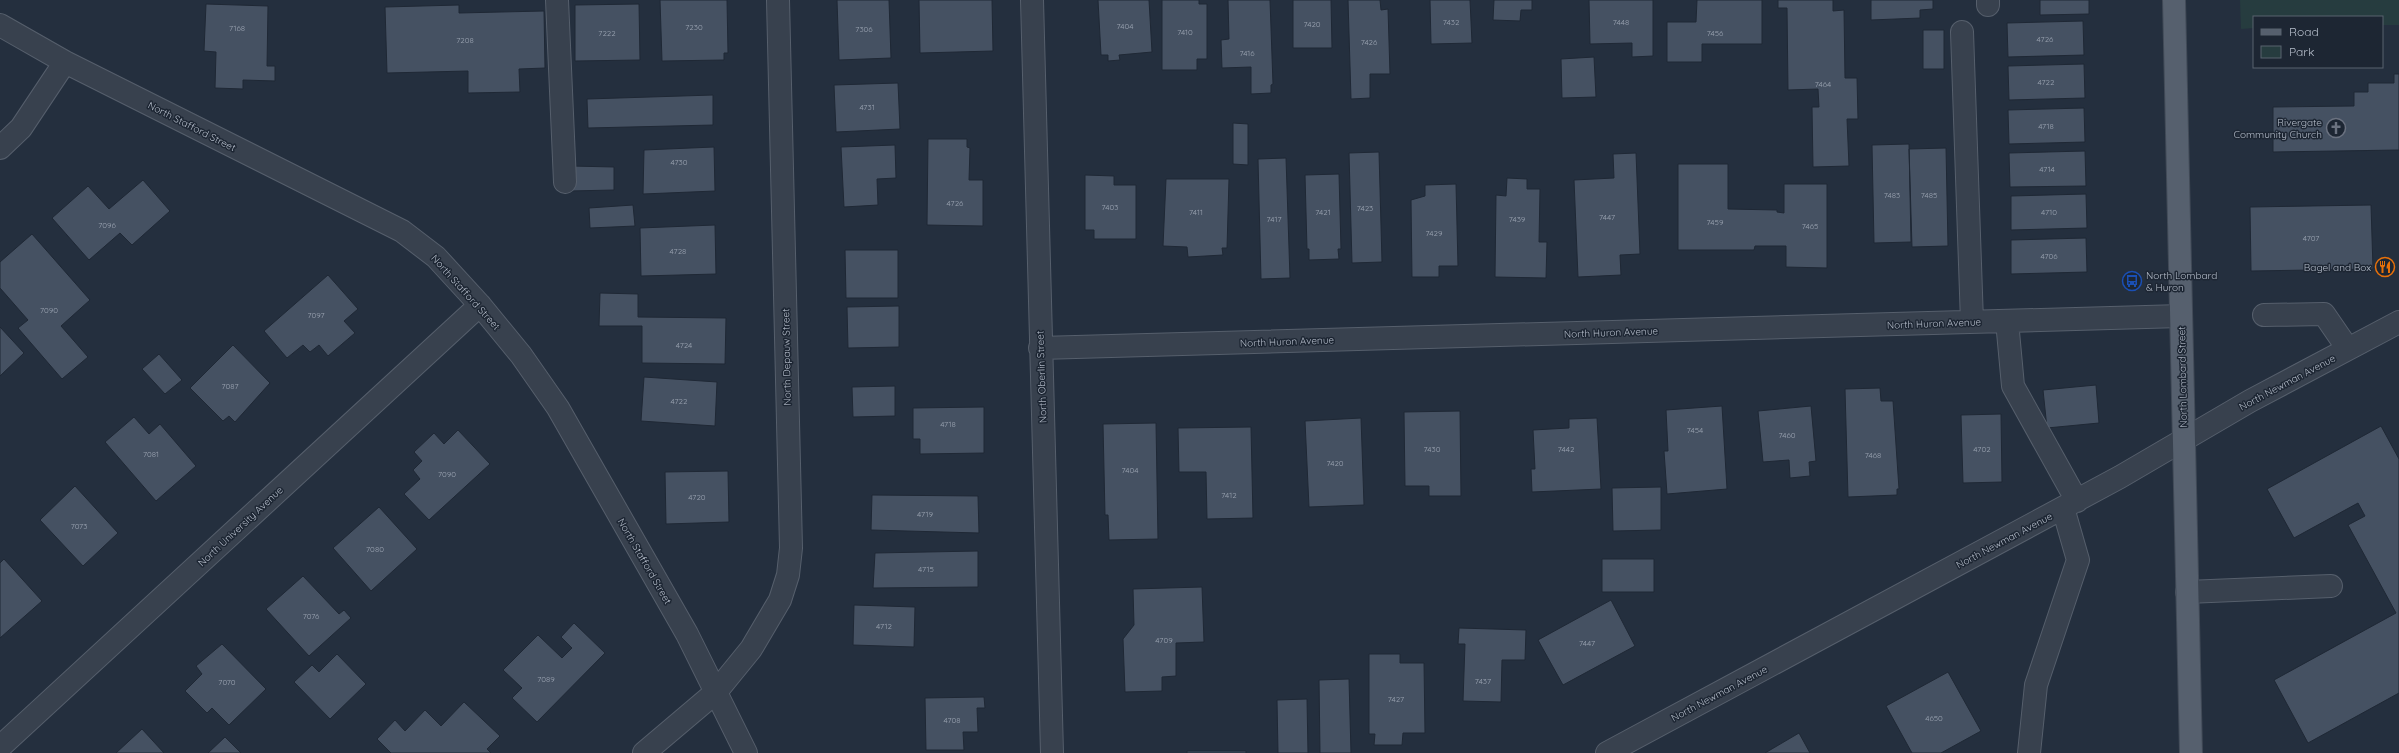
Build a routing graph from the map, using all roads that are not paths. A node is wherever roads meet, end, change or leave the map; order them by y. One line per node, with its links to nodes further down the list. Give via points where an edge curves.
1 (557, 0): 9 (street)
2 (778, 0): 22 (street, North Depauw Street, via 790,540 788,575 780,600 751,649)
3 (1032, 0): 16 (street, North Oberlin Street)
4 (2174, 0): 12 (main road, North Lombard Street)
5 (0, 25): 7 (street, North Stafford Street)
6 (1962, 32): 14 (street)
7 (65, 62): 8 (street, via 21,128); 10 (street, North Stafford Street, via 402,231 436,257)
8 (0, 148)
9 (564, 182)
10 (480, 304): 22 (street, North Stafford Street, via 521,355 558,408 687,634); 23 (street, North University Avenue)
11 (2264, 315): 17 (street, via 2324,314)
12 (2181, 316): 13 (street, North Huron Avenue); 18 (main road, North Lombard Street)
13 (2007, 321): 14 (street, North Huron Avenue); 19 (street, via 2013,386)
14 (1972, 322): 16 (street, North Huron Avenue)
15 (2399, 322): 17 (street, North Newman Avenue)
16 (1040, 348): 26 (street, North Oberlin Street)
17 (2348, 349): 18 (street, North Newman Avenue)
18 (2183, 440): 19 (street, North Newman Avenue); 21 (main road, North Lombard Street)
19 (2070, 504): 27 (street, North Newman Avenue); 28 (street, via 2078,560 2036,685)
20 (2331, 586): 21 (street)
21 (2187, 592): 29 (main road, North Lombard Street)
22 (716, 692): 24 (street, North Depauw Street); 25 (street, North Stafford Street)
23 (0, 747)
24 (644, 753)
25 (746, 753)
26 (1052, 753)
27 (1607, 753)
28 (2029, 753)
29 (2191, 753)

